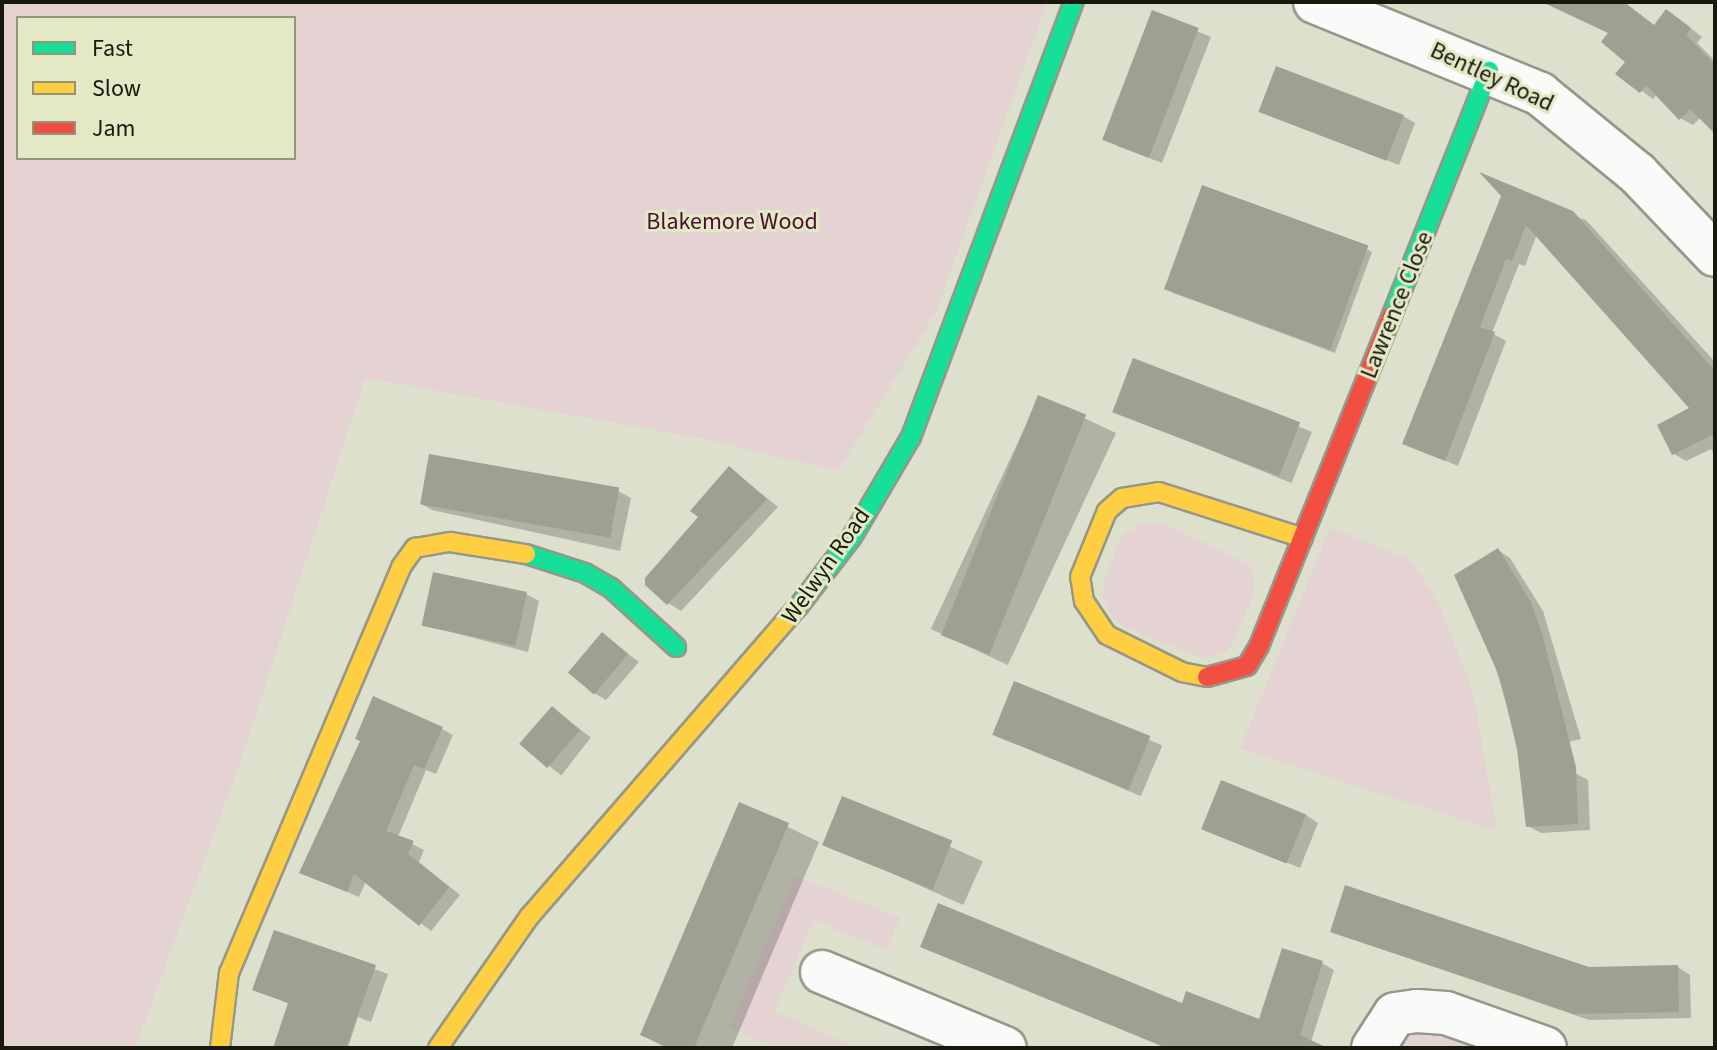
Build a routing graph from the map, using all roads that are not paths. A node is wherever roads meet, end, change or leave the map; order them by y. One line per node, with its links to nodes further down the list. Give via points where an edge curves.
1 (1074, 2): 9 (street, Welwyn Road, via 911,437 852,537 776,636 529,917)
2 (1315, 2): 3 (street, Bentley Road)
3 (1489, 71): 4 (street, Bentley Road, via 1540,94 1581,123); 5 (street, Lawrence Close)
4 (1715, 255)
5 (1303, 538): 5 (street, Lawrence Close, via 1259,646 1247,666 1231,676 1182,672 1107,635 1084,601 1080,577 1107,511 1122,498 1141,492 1159,492)
6 (676, 647): 8 (street, via 611,588 585,573 520,552 450,542 415,548 401,567 229,973)
7 (822, 972): 10 (street)
8 (220, 1048)
9 (438, 1048)
10 (1005, 1048)
11 (1373, 1048): 12 (street, via 1395,1014 1417,1011 1446,1013)
12 (1545, 1048)

